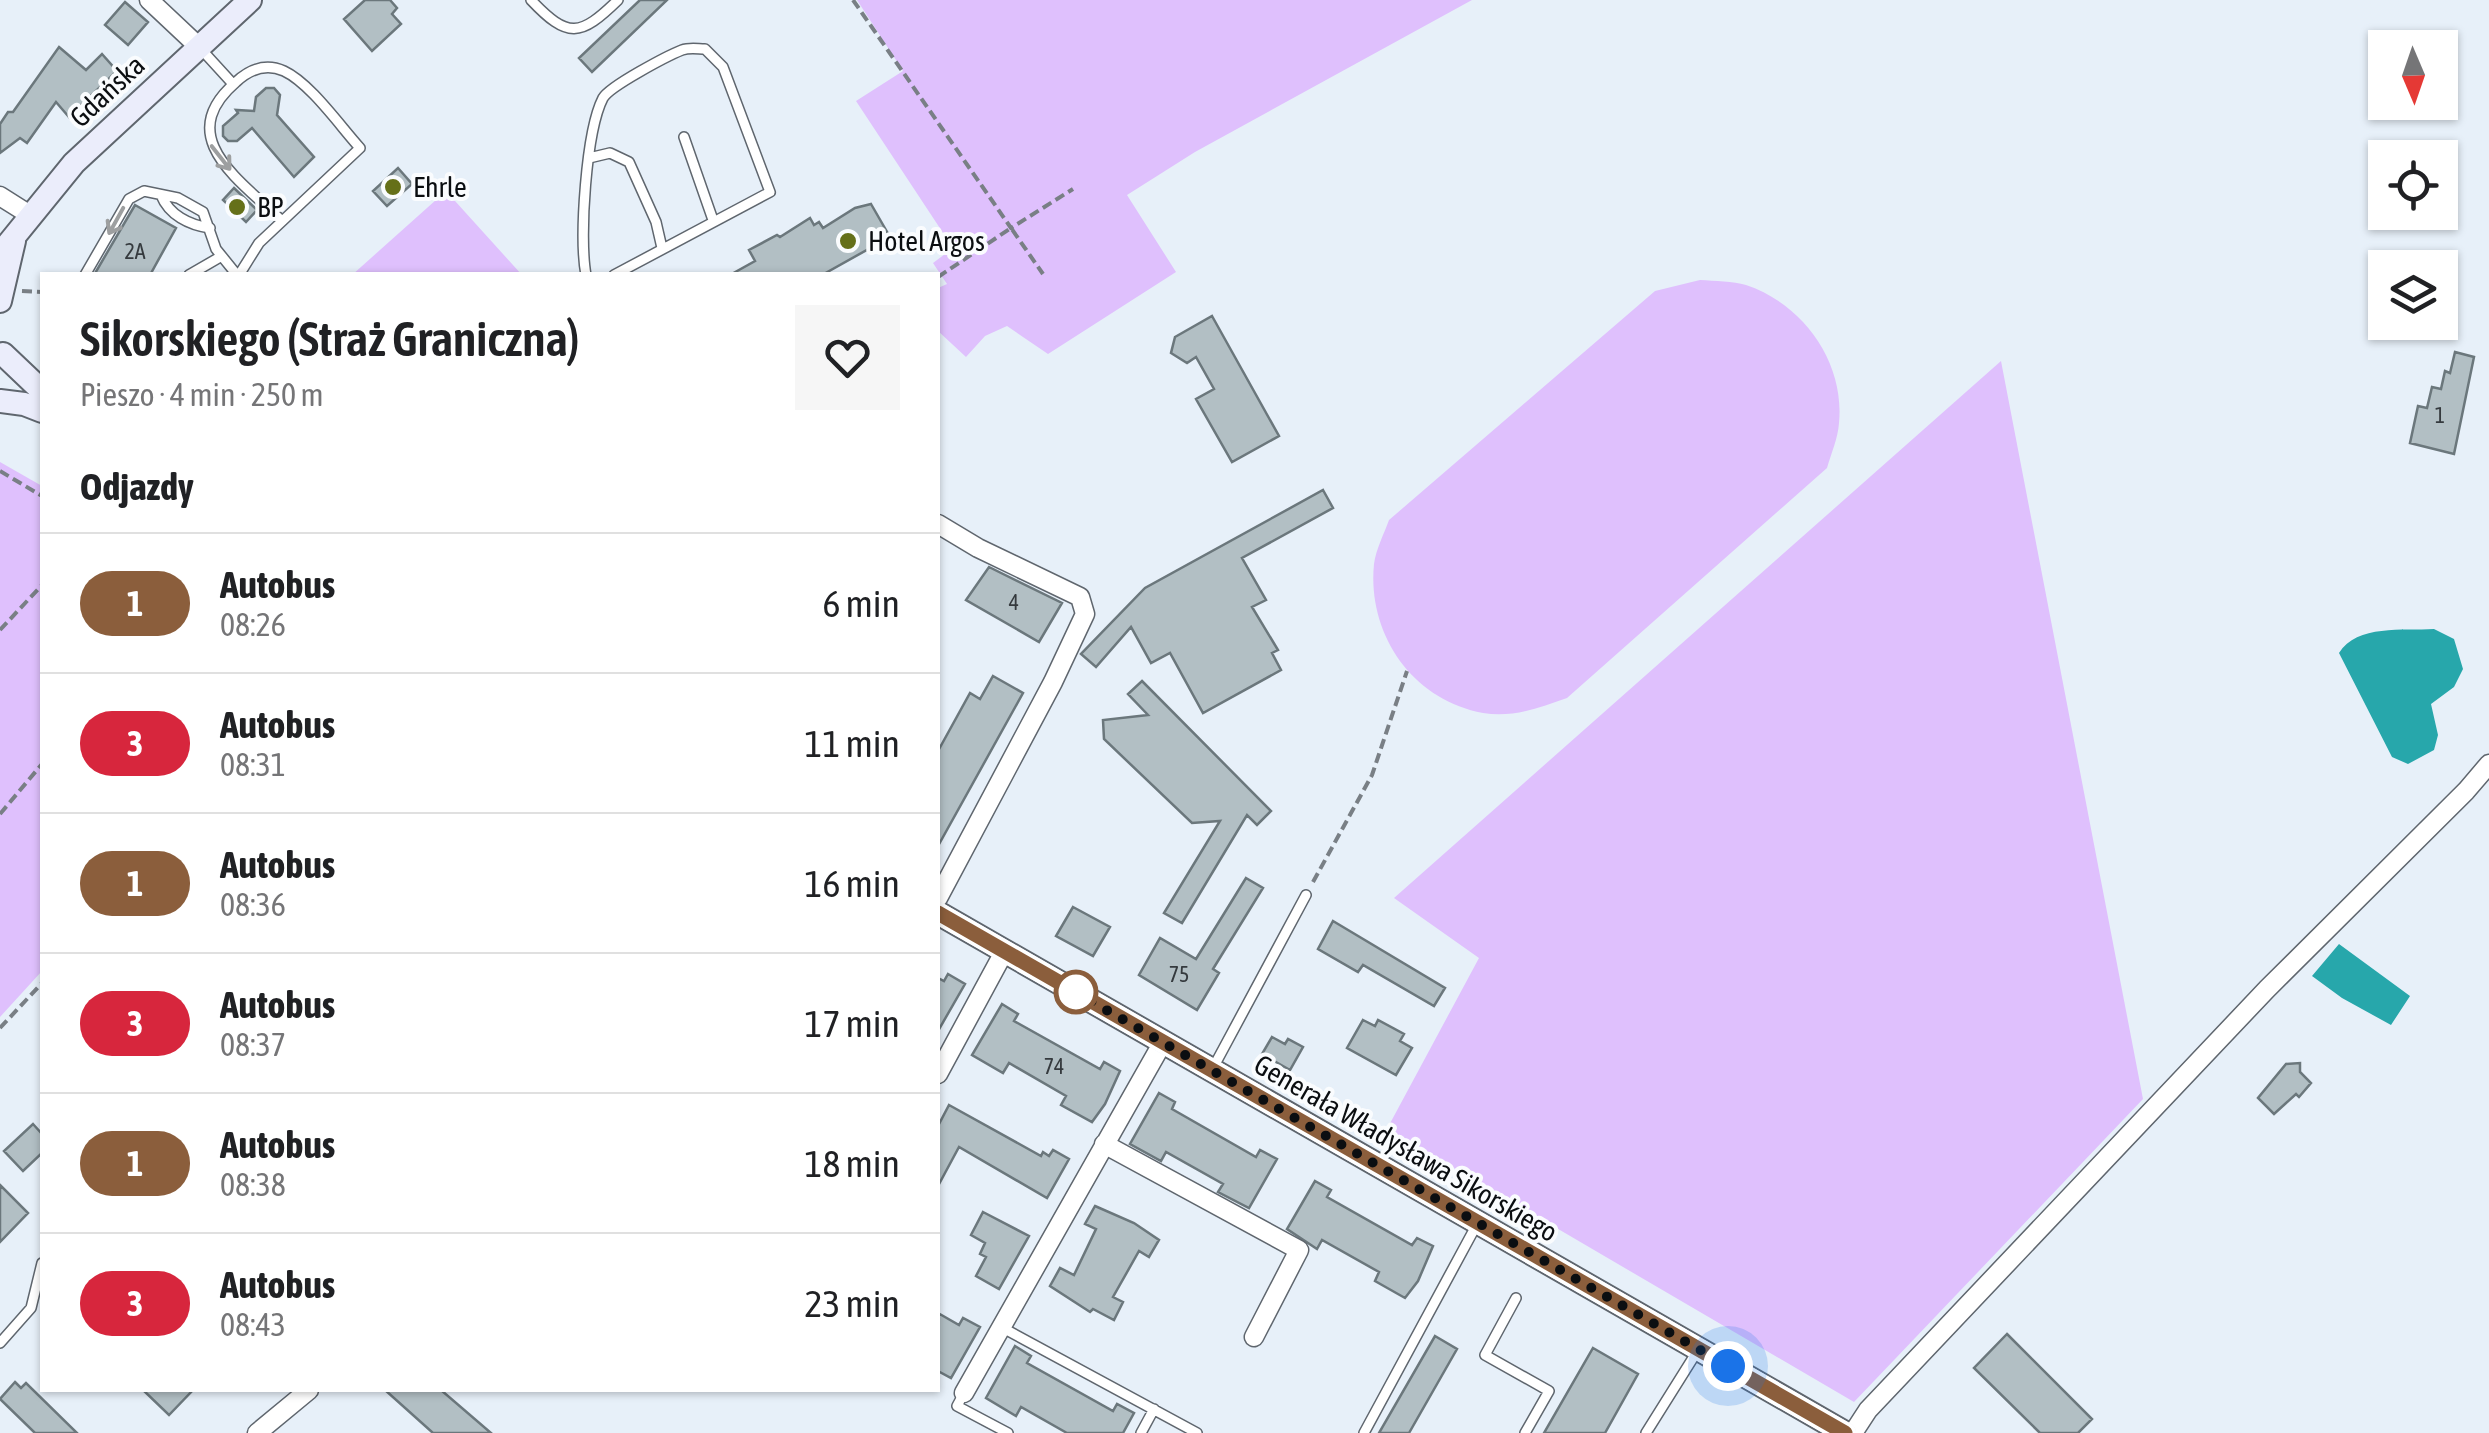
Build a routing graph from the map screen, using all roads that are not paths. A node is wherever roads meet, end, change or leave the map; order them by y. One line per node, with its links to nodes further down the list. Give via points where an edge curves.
1 (149, 0): 5 (street)
2 (250, 0): 5 (main road, Gdańska)
3 (531, 0): 4 (lane, via 555,24 576,30)
4 (618, 0)
5 (199, 47): 6 (lane); 11 (main road, Gdańska, via 74,164)
6 (232, 84): 12 (lane, one-way to 12, via 211,112 210,144); 12 (lane, via 259,67 286,72 360,148)
7 (684, 137): 13 (lane)
8 (590, 158): 13 (lane, via 605,93 686,48 706,49 723,68 770,192); 16 (lane, via 610,154 629,162); 22 (lane)
9 (161, 195): 14 (lane, via 174,213); 14 (lane, via 203,212); 18 (lane, one-way to 18, via 144,190 129,199)
10 (0, 196): 11 (street)
11 (30, 215): 15 (main road, Gdańska)
12 (281, 220): 21 (lane)
13 (713, 220): 16 (lane)
14 (210, 228): 17 (lane)
15 (8, 244): 24 (main road, Gdańska)
16 (662, 248): 23 (lane)
17 (220, 256): 19 (lane); 20 (lane)
18 (88, 272)
19 (194, 272)
20 (235, 272)
21 (240, 272)
22 (585, 272)
23 (619, 272)
24 (11, 296)
25 (1, 352): 26 (main road)
26 (40, 388)
27 (0, 401): 28 (main road)
28 (40, 410)
29 (940, 525): 31 (street, via 1080,597 1086,614)
30 (2489, 764): 56 (street, via 2071,1192)
31 (940, 894)
32 (1306, 895): 37 (lane)
33 (940, 914): 34 (main road, Generała Władysława Sikorskiego)
34 (1004, 952): 35 (main road, Generała Władysława Sikorskiego); 36 (street)
35 (1163, 1042): 37 (main road, Generała Władysława Sikorskiego); 38 (street)
36 (940, 1070)
37 (1211, 1070): 39 (main road, Generała Władysława Sikorskiego)
38 (1104, 1144): 42 (street); 43 (street, via 1299,1250)
39 (1478, 1224): 45 (main road, Generała Władysława Sikorskiego); 53 (lane)
40 (40, 1271): 44 (lane, via 31,1308)
41 (1516, 1298): 54 (lane, via 1485,1355 1549,1390)
42 (1001, 1327): 47 (street); 48 (lane)
43 (1254, 1337)
44 (0, 1342)
45 (1698, 1350): 55 (lane); 56 (main road, Generała Władysława Sikorskiego)
46 (306, 1392): 49 (street)
47 (964, 1393): 50 (lane, via 957,1406)
48 (1154, 1409): 51 (lane); 52 (lane)
49 (256, 1433)
50 (1008, 1433)
51 (1141, 1433)
52 (1198, 1433)
53 (1364, 1433)
54 (1525, 1433)
55 (1646, 1433)
56 (1849, 1433)

